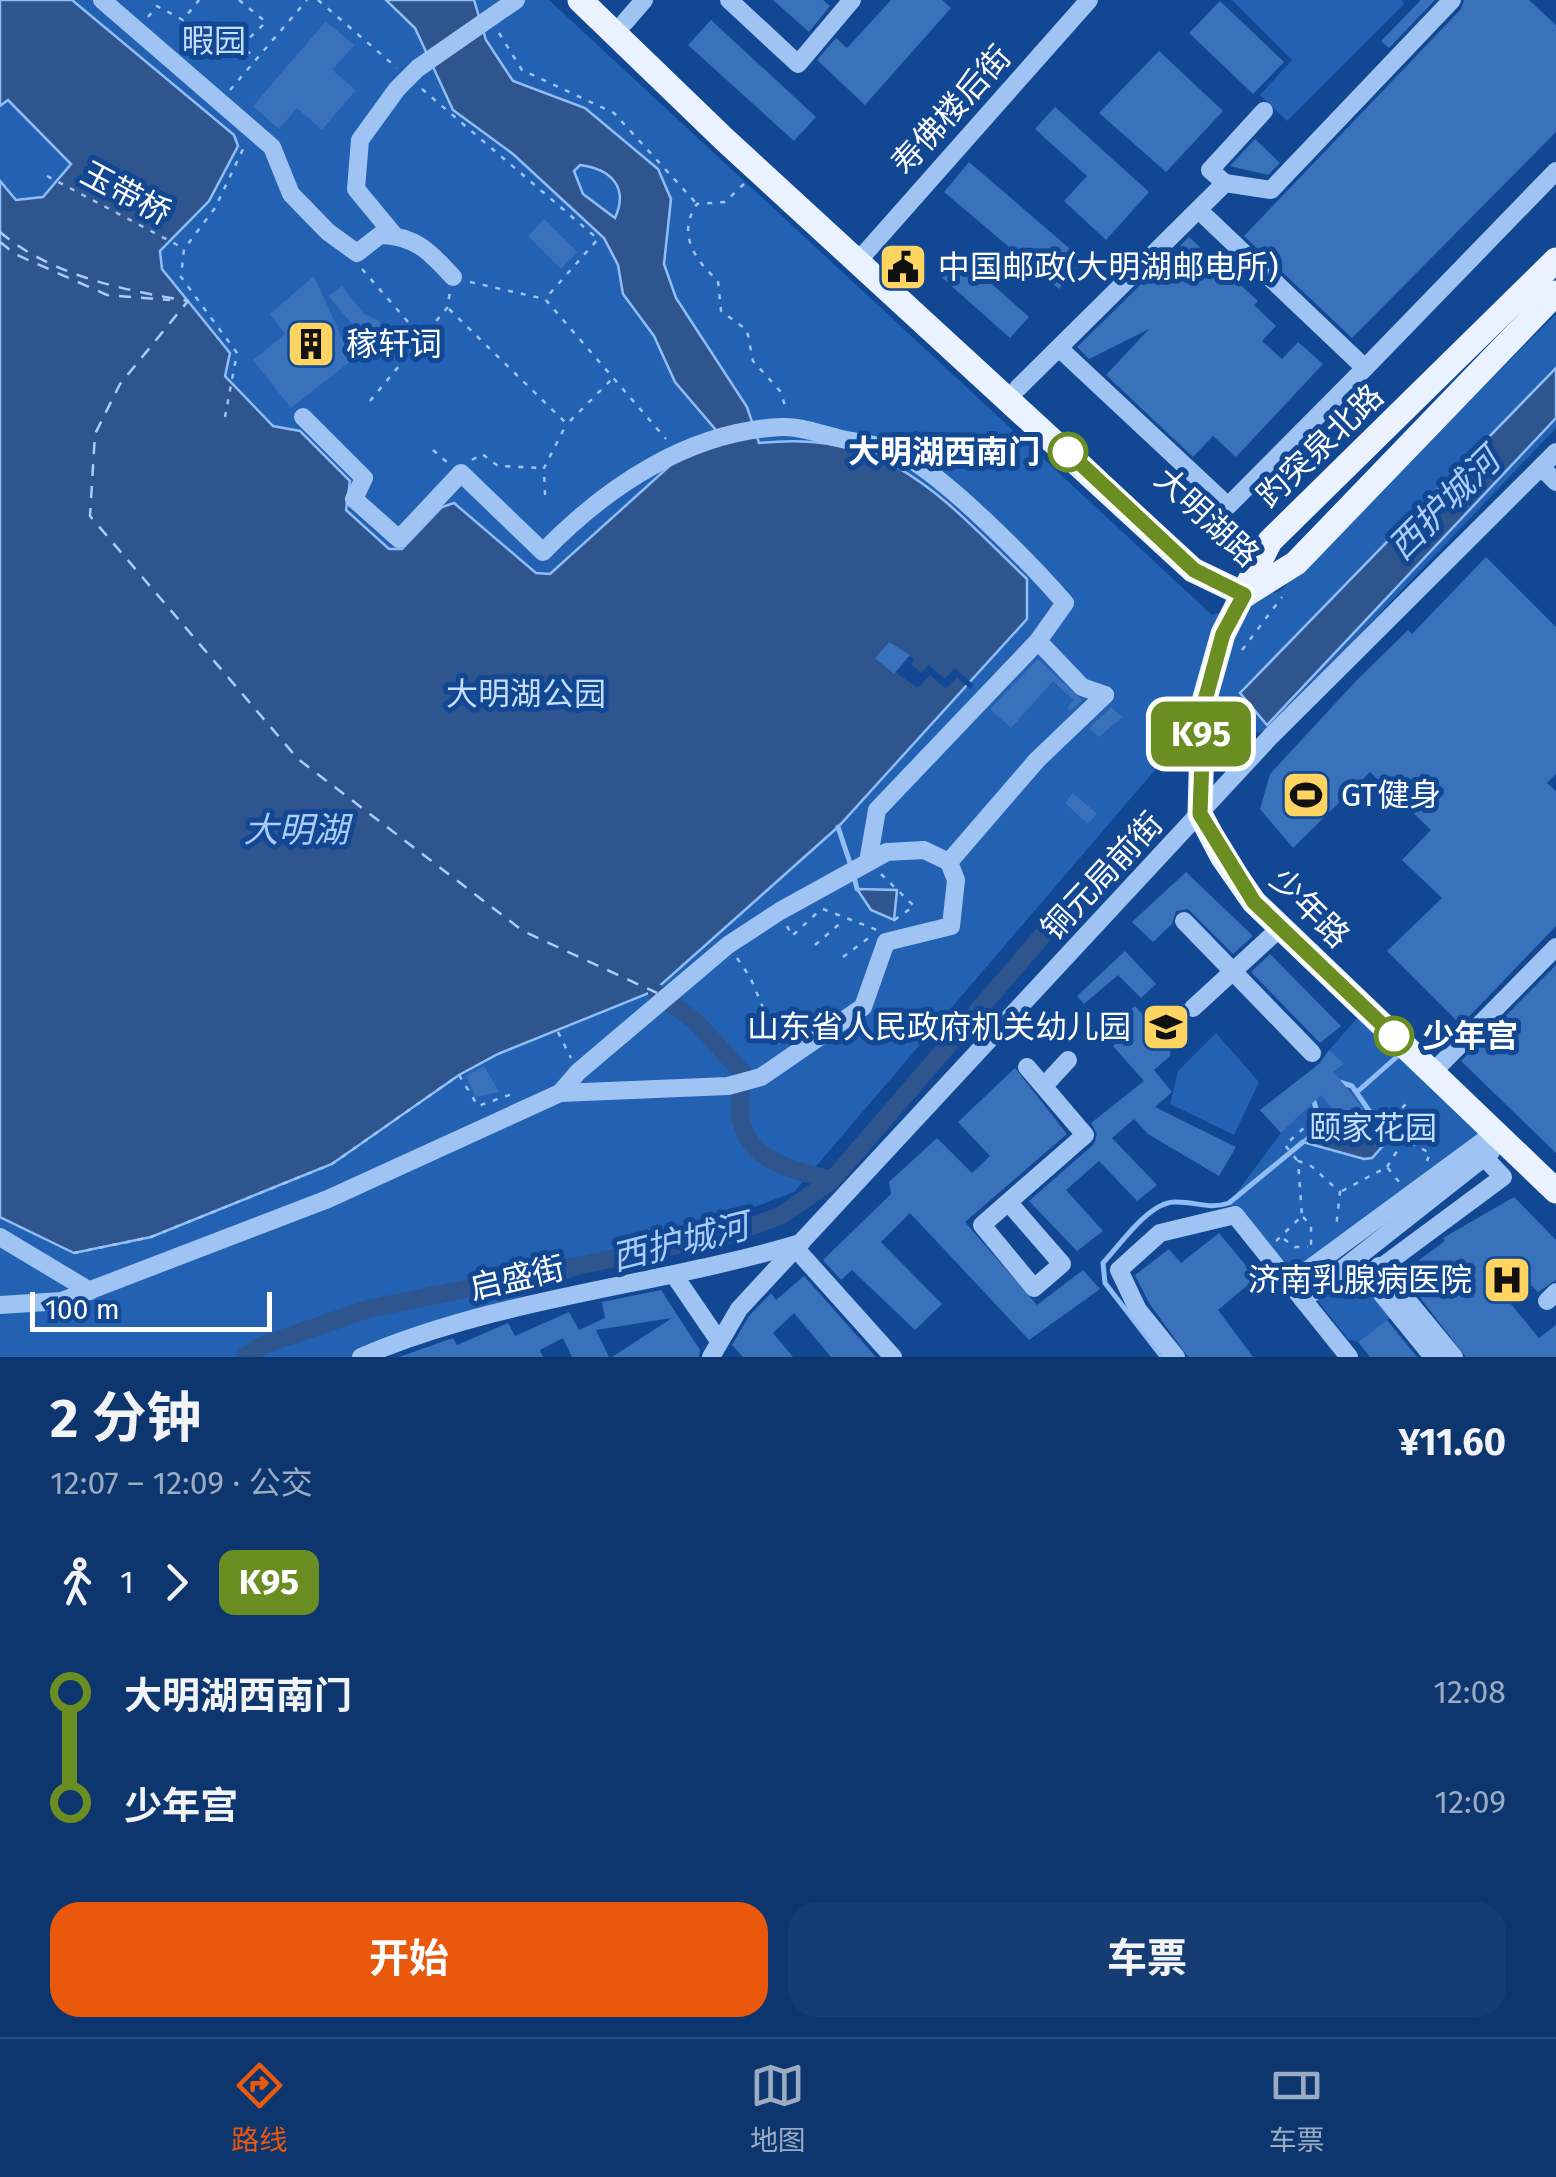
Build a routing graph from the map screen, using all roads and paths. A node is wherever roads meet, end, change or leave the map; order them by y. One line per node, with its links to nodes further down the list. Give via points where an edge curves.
1 (102, 0): 18 (street)
2 (164, 0): 15 (path)
3 (199, 0): 15 (path, via 182,20)
4 (239, 0): 19 (path, via 266,22 240,47)
5 (307, 0): 19 (path)
6 (318, 0): 20 (path)
7 (516, 0): 16 (street)
8 (580, 0): 33 (main road, 大明湖路, via 724,139)
9 (602, 0): 17 (main road, 大明湖路)
10 (644, 0): 17 (street)
11 (729, 0): 12 (street, via 798,64)
12 (852, 0)
13 (1089, 0): 33 (street, 寿佛楼后街)
14 (1452, 0): 27 (street, via 1270,190)
15 (157, 6): 18 (path)
16 (489, 15): 20 (street); 28 (path, via 522,70 614,113)
17 (624, 22): 33 (main road, 大明湖路)
18 (136, 30): 21 (street)
19 (258, 58): 21 (path)
20 (413, 72): 30 (street, via 360,140 356,189); 37 (path, via 598,239)
21 (219, 102): 23 (street)
22 (1264, 111): 27 (street, via 1210,170)
23 (252, 130): 31 (path, via 215,208); 32 (street, via 272,147 291,194)
24 (1556, 171): 41 (street)
25 (47, 176): 31 (path, 玉带桥)
26 (746, 182): 28 (path, via 725,202)
27 (1225, 183): 40 (street)
28 (697, 204): 48 (path, via 689,240 694,258 718,281 721,311 747,330 754,361 780,390)
29 (1206, 217): 41 (street)
30 (394, 235): 32 (street, via 380,235); 35 (street, via 424,245)
31 (184, 249): 46 (path, via 184,285 237,352)
32 (358, 253): 39 (path, via 365,277)
33 (863, 255): 43 (main road, 大明湖路); 56 (main road, 大明湖路, via 1194,570)
34 (1556, 260): 56 (main road, 趵突泉北路, via 1270,542)
35 (452, 278): 37 (path); 38 (path)
36 (1556, 293): 56 (main road, 趵突泉北路, via 1296,563)
37 (544, 299): 42 (path)
38 (448, 308): 39 (path); 47 (path)
39 (422, 338): 44 (path)
40 (1060, 349): 41 (street, via 1228,506); 43 (street)
41 (1365, 368)
42 (614, 377): 47 (path); 49 (path)
43 (1018, 388): 56 (main road, 大明湖路)
44 (370, 401)
45 (303, 416): 53 (street, via 364,478 354,499 399,538)
46 (224, 417)
47 (566, 424): 52 (path)
48 (794, 428): 49 (street, via 715,439); 58 (street, via 894,451 929,473 1066,603)
49 (677, 452): 53 (street, via 578,519 543,552)
50 (1556, 452): 51 (street, 铜元局前街)
51 (1540, 467): 54 (street); 60 (street, 铜元局前街)
52 (544, 468): 53 (path, via 498,466 482,454); 55 (path)
53 (461, 473)
54 (1556, 482)
55 (545, 495)
56 (1244, 595): 60 (main road, via 1207,686)
57 (1282, 596): 59 (path)
58 (1038, 641): 61 (street, via 1082,686 1105,695 1037,760); 62 (street, via 878,810)
59 (1240, 653)
60 (1200, 814): 66 (main road, 少年路, via 1254,902); 98 (street, 铜元局前街)
61 (949, 862): 62 (street, via 924,850 886,852); 76 (street, via 956,880 950,926 886,942 863,1007)
62 (865, 864): 67 (path, via 914,906); 68 (street)
63 (821, 908): 64 (path)
64 (846, 918): 67 (path); 69 (path)
65 (1184, 921): 72 (street)
66 (1280, 928): 72 (street); 80 (main road, 少年路)
67 (879, 931): 71 (path)
68 (728, 945): 76 (path, via 750,976); 79 (street)
69 (815, 946)
70 (1556, 946): 80 (street)
71 (843, 957)
72 (1232, 971): 73 (street); 75 (street)
73 (1193, 1008)
74 (558, 1032): 79 (path)
75 (1312, 1053)
76 (786, 1060): 83 (street, via 761,1077 728,1086)
77 (1068, 1060): 81 (street)
78 (1027, 1067): 81 (street)
79 (578, 1072): 83 (street)
80 (1432, 1073): 87 (main road, 少年路)
81 (1044, 1086): 93 (street, via 1084,1134)
82 (528, 1089): 101 (path, via 478,1106 459,1075 332,1164 152,1238)
83 (560, 1093): 106 (street, via 328,1199)
84 (1408, 1102): 85 (path)
85 (1391, 1119): 86 (path); 88 (path, via 1351,1132 1330,1115 1314,1120 1285,1145)
86 (1404, 1140): 89 (path); 90 (path, via 1430,1153)
87 (1494, 1144): 90 (street); 91 (main road, 少年路); 102 (street, via 1503,1177); 107 (street)
88 (1298, 1161): 92 (path); 94 (path)
89 (1387, 1167): 90 (path, via 1396,1183); 92 (path)
90 (1415, 1185): 96 (street)
91 (1556, 1191)
92 (1340, 1192): 96 (path)
93 (1009, 1203): 93 (street, via 1062,1264 1034,1288 982,1225)
94 (1302, 1216): 97 (path); 100 (path, via 1310,1225)
95 (0, 1237): 106 (street)
96 (1340, 1238): 100 (path); 103 (street)
97 (1284, 1239): 99 (path); 100 (path)
98 (802, 1246): 104 (street, 启盛街); 109 (street, 铜元局前街, via 739,1308); 111 (street)
99 (1261, 1246): 105 (street); 112 (street, via 1235,1215 1160,1233 1119,1270 1138,1310)
100 (1311, 1246): 103 (path)
101 (74, 1254)
102 (1380, 1266): 114 (street, via 1368,1276); 115 (street)
103 (1312, 1267): 105 (street)
104 (674, 1276): 109 (street); 110 (street, 启盛街, via 488,1314)
105 (1290, 1283): 107 (street)
106 (90, 1291): 108 (street, via 62,1302)
107 (1303, 1300): 113 (street)
108 (0, 1305)
109 (715, 1349)
110 (361, 1357)
111 (893, 1357)
112 (1176, 1357)
113 (1349, 1357)
114 (1433, 1357)
115 (1454, 1357)

